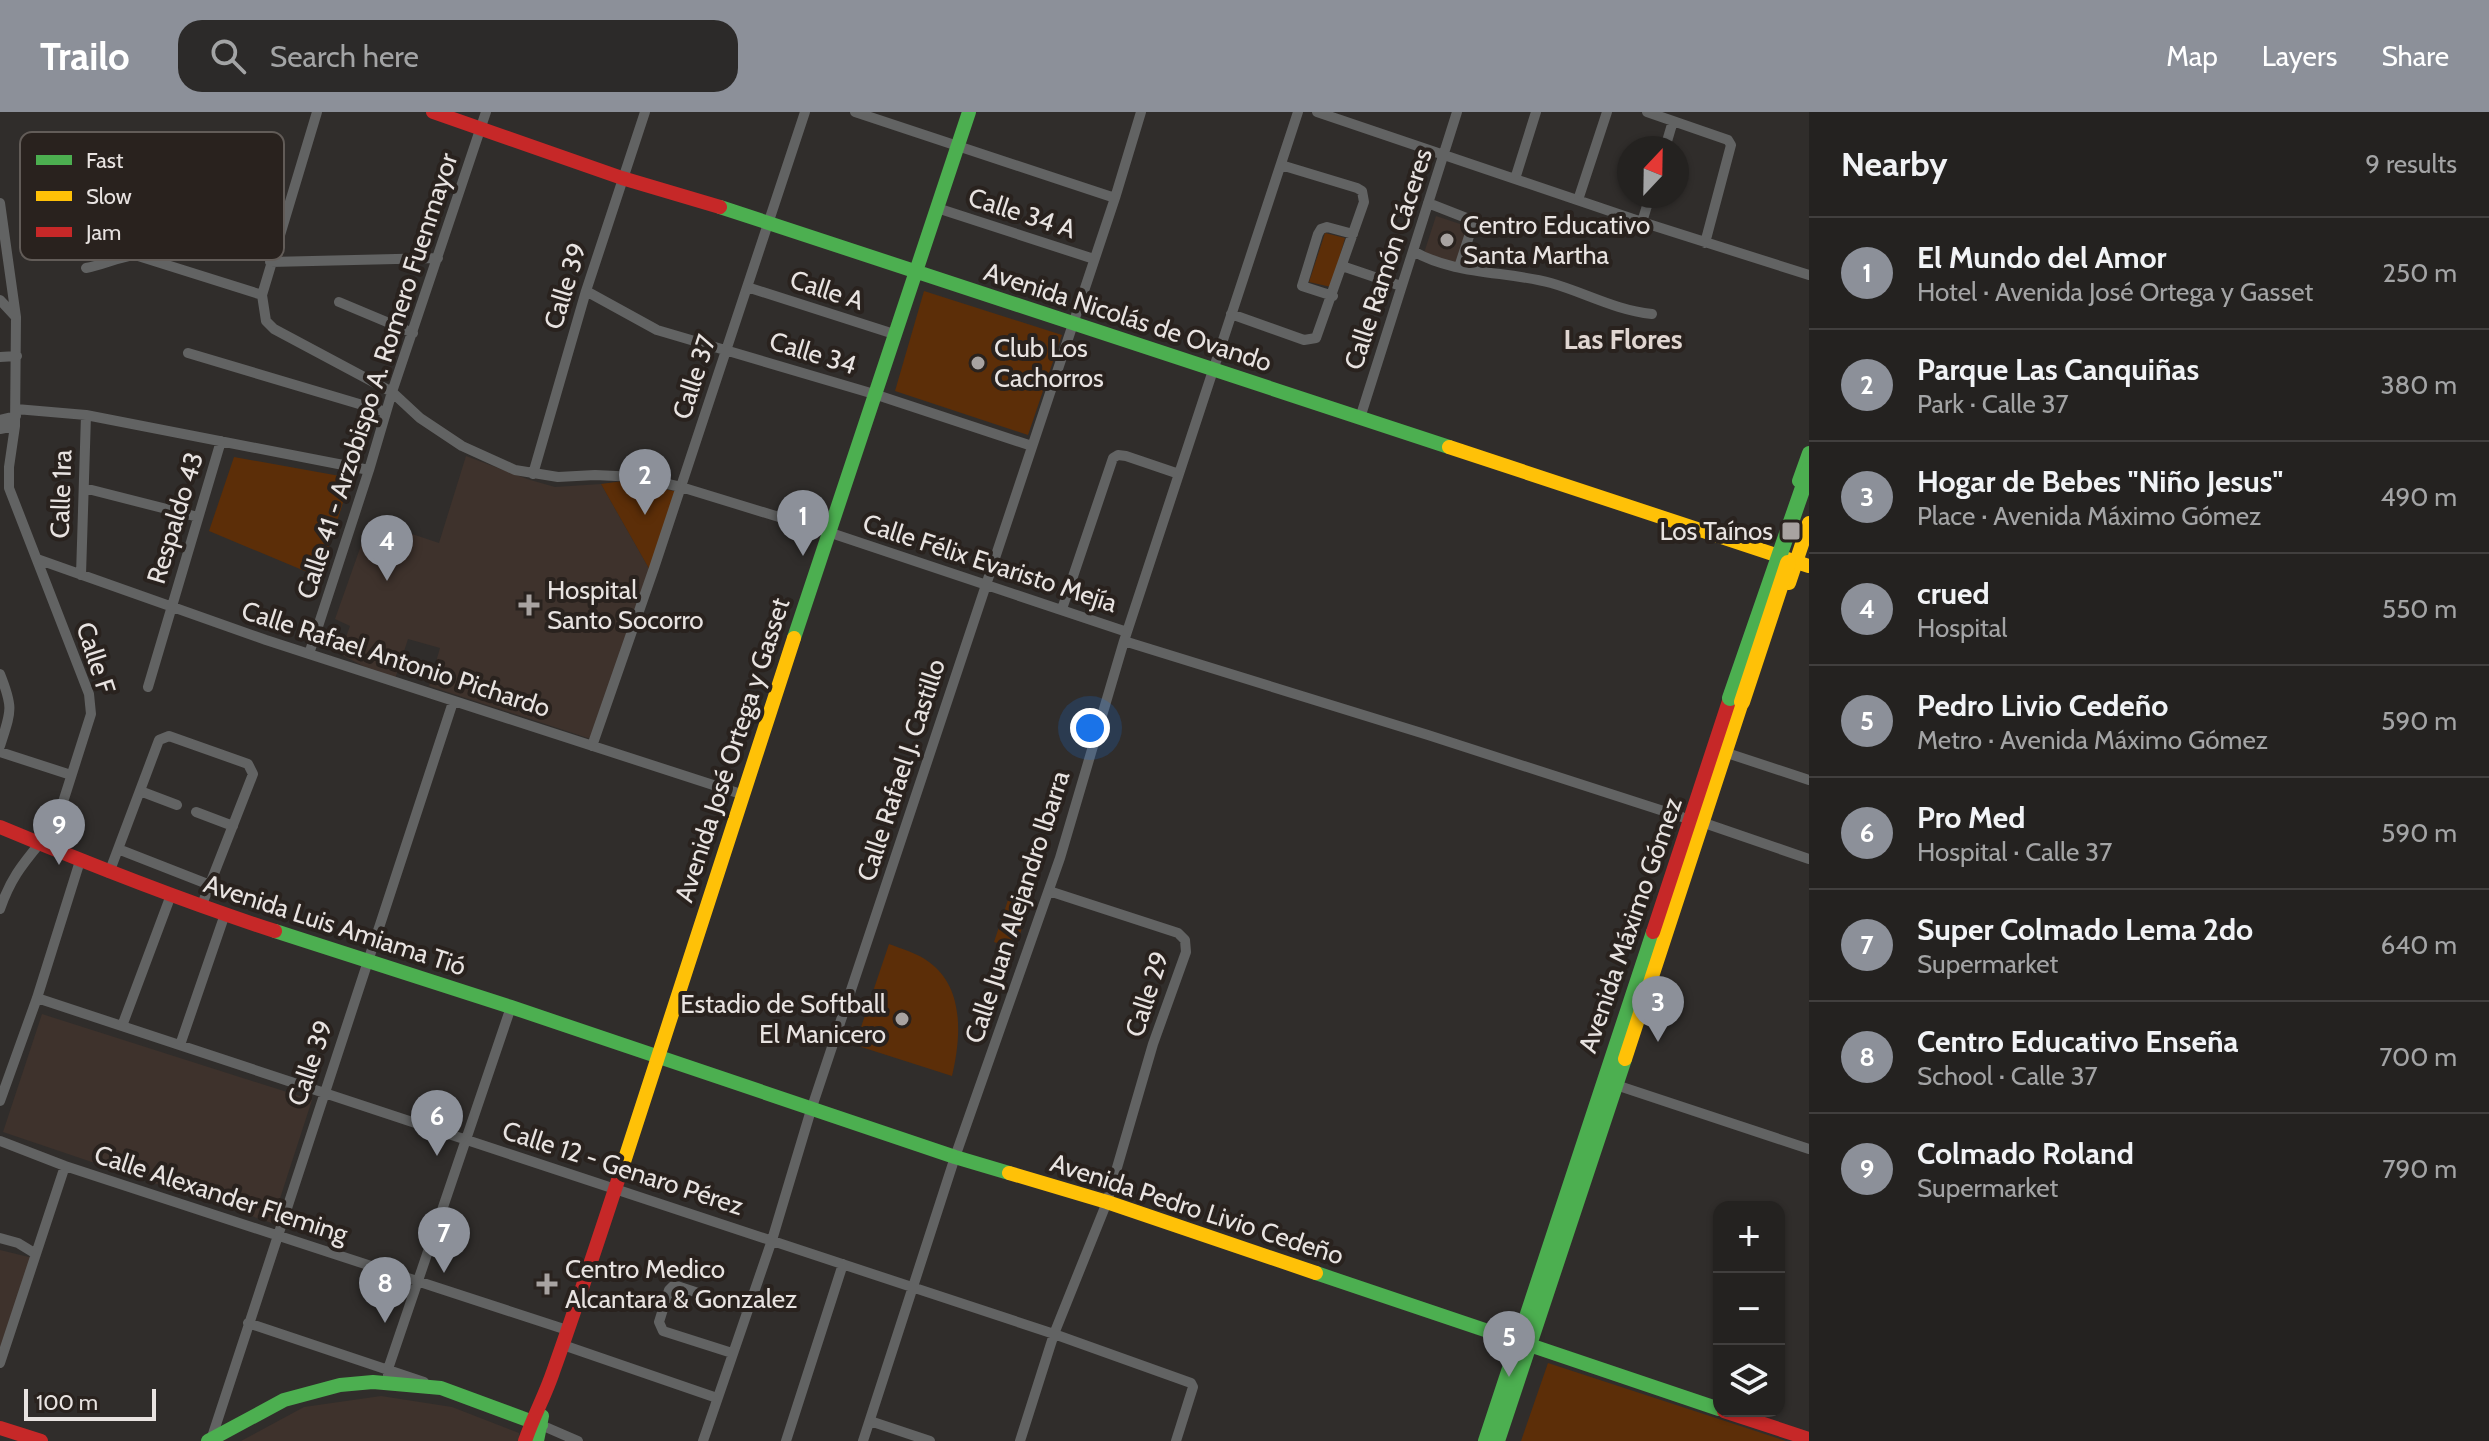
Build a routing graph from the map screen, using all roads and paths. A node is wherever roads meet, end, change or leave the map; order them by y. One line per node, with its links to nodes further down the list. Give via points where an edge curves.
1 (317, 112): 28 (street)
2 (433, 112): 14 (main road, Avenida Nicolás de Ovando)
3 (645, 112): 20 (street, Calle 39)
4 (805, 112): 29 (street, Calle 37)
5 (855, 112): 17 (street)
6 (969, 112): 17 (main road, Avenida José Ortega y Gasset)
7 (1141, 112): 22 (street, Calle Rafael J. Castillo)
8 (1298, 112): 19 (street, Calle Juan Alejandro lbarra)
9 (1317, 112): 18 (street)
10 (1457, 112): 18 (street, Calle Ramón Cáceres)
11 (1536, 112): 21 (street)
12 (1607, 112): 23 (street)
13 (1647, 112): 15 (street)
14 (484, 120): 20 (main road, Avenida Nicolás de Ovando); 34 (street, Calle 41 - Arzobispo A. Romero Fuenmayor)
15 (1673, 121): 16 (street); 32 (street, via 1731,145)
16 (1669, 136)
17 (957, 146): 22 (street); 26 (main road, Avenida José Ortega y Gasset)
18 (1443, 156): 21 (street); 25 (street, Calle Ramón Cáceres)
19 (1281, 165): 31 (street, via 1362,191 1364,202); 51 (street, Calle Juan Alejandro lbarra)
20 (622, 178): 29 (main road, Avenida Nicolás de Ovando); 46 (street, Calle 39)
21 (1515, 179): 23 (street)
22 (1115, 198): 35 (street, Calle Rafael J. Castillo)
23 (1578, 200): 30 (street)
24 (0, 203): 53 (street)
25 (1428, 203): 33 (street, Calle Ramón Cáceres); 40 (street, via 1474,221)
26 (937, 208): 35 (street, Calle 34 A); 42 (main road, Avenida José Ortega y Gasset)
27 (1646, 208): 30 (street)
28 (284, 217)
29 (769, 222): 42 (main road, Avenida Nicolás de Ovando); 45 (street, Calle 37)
30 (1642, 222): 32 (street)
31 (1353, 234): 39 (street); 48 (street, via 1327,227 1318,234 1302,286)
32 (1705, 243): 43 (street)
33 (1413, 251): 40 (street); 44 (street, Calle Ramón Cáceres)
34 (438, 258): 38 (street); 55 (street, Calle 41 - Arzobispo A. Romero Fuenmayor)
35 (1094, 259): 54 (street, Calle Rafael J. Castillo)
36 (114, 260): 41 (street)
37 (151, 260): 47 (street)
38 (270, 262): 47 (street)
39 (1342, 266): 44 (street); 48 (street)
40 (1459, 267): 52 (street, via 1549,283 1619,309)
41 (86, 268)
42 (916, 272): 54 (main road, Avenida Nicolás de Ovando); 56 (main road, Avenida José Ortega y Gasset)
43 (1809, 275)
44 (1401, 286): 67 (street, Calle Ramón Cáceres)
45 (747, 287): 56 (street, Calle A); 57 (street, Calle 37)
46 (586, 291): 57 (street, Calle 34, via 657,330); 75 (street, Calle 39)
47 (262, 295): 62 (street, via 266,321 274,329)
48 (1333, 296): 51 (street, via 1316,338 1310,340)
49 (0, 300): 53 (street)
50 (339, 302): 55 (street)
51 (1231, 314): 61 (street, Calle Juan Alejandro lbarra)
52 (1652, 314)
53 (16, 317): 59 (street)
54 (1071, 322): 61 (main road, Avenida Nicolás de Ovando); 71 (street, Calle Rafael J. Castillo)
55 (413, 333): 62 (street, Calle 41 - Arzobispo A. Romero Fuenmayor)
56 (894, 334): 63 (main road, Avenida José Ortega y Gasset)
57 (726, 349): 63 (street, Calle 34); 77 (street, Calle 37)
58 (188, 353): 64 (street)
59 (17, 356): 60 (street); 66 (street)
60 (0, 357)
61 (1214, 370): 67 (main road, Avenida Nicolás de Ovando); 76 (street, Calle Juan Alejandro lbarra)
62 (392, 392): 64 (street, Calle 41 - Arzobispo A. Romero Fuenmayor); 75 (street, Calle Félix Evaristo Mejía, via 462,446)
63 (874, 394): 71 (street, Calle 34); 83 (main road, Avenida José Ortega y Gasset)
64 (386, 412): 73 (street, Calle 41 - Arzobispo A. Romero Fuenmayor)
65 (86, 415): 66 (street); 70 (street); 78 (street, Calle 1ra)
66 (16, 417): 68 (street); 69 (street); 79 (street)
67 (1360, 418): 84 (main road, Avenida Nicolás de Ovando)
68 (0, 420)
69 (0, 429)
70 (221, 441): 73 (street); 81 (street, Respaldo 43)
71 (1032, 446): 88 (street, Calle Rafael J. Castillo)
72 (1809, 453): 84 (main road)
73 (369, 470): 92 (street, Calle 41 - Arzobispo A. Romero Fuenmayor)
74 (1809, 470): 95 (main road, Avenida Máximo Gómez, bridge)
75 (533, 474): 77 (street, Calle Félix Evaristo Mejía, via 637,477)
76 (1179, 474): 90 (street, via 1126,456 1113,458); 91 (street, Calle Juan Alejandro lbarra)
77 (681, 487): 83 (street, Calle Félix Evaristo Mejía); 97 (street, Calle 37)
78 (84, 488): 81 (street); 87 (street, Calle 1ra)
79 (5, 490): 85 (street, Calle F)
80 (1809, 502): 95 (main road, Avenida Máximo Gómez, bridge)
81 (198, 517): 89 (street, Respaldo 43)
82 (1809, 523): 86 (main road)
83 (828, 532): 88 (street, Calle Félix Evaristo Mejía); 103 (main road, Avenida José Ortega y Gasset)
84 (1775, 554): 86 (main road, Avenida Nicolás de Ovando); 106 (main road)
85 (37, 559): 87 (street, Calle Rafael Antonio Pichardo); 100 (street, Calle F, via 89,694 91,714)
86 (1802, 564): 99 (main road)
87 (81, 575): 89 (street, Calle Rafael Antonio Pichardo)
88 (986, 584): 90 (street, Calle Félix Evaristo Mejía); 131 (street, Calle Rafael J. Castillo)
89 (171, 608): 92 (street, Calle Rafael Antonio Pichardo); 94 (street, Respaldo 43)
90 (1062, 609): 91 (street, Calle Félix Evaristo Mejía)
91 (1125, 636): 106 (street, Calle Félix Evaristo Mejía); 116 (street, Calle Juan Alejandro lbarra)
92 (309, 654): 96 (street, Calle Rafael Antonio Pichardo)
93 (0, 674): 98 (street, via 11,701)
94 (148, 687)
95 (1736, 700): 118 (main road, Avenida Máximo Gómez, via 1691,820)
96 (453, 702): 97 (street, Calle Rafael Antonio Pichardo); 122 (street, Calle 39)
97 (592, 746): 103 (street, Calle Rafael Antonio Pichardo)
98 (0, 749): 100 (street)
99 (1733, 755): 101 (street); 107 (main road)
100 (71, 775): 110 (street, Calle F)
101 (1809, 780)
102 (140, 791): 104 (street); 108 (street, via 164,737 248,764 253,774); 111 (street)
103 (744, 795): 127 (main road, Avenida José Ortega y Gasset)
104 (177, 805)
105 (196, 812): 108 (street)
106 (1682, 817): 118 (main road)
107 (1710, 825): 112 (street); 118 (main road, via 1704,845)
108 (233, 826): 115 (street)
109 (0, 827): 110 (main road, Avenida Luis Amiama Tió)
110 (45, 844): 113 (main road, Avenida Luis Amiama Tió); 120 (street, via 17,869)
111 (118, 849): 114 (street); 115 (street)
112 (1809, 859)
113 (80, 861): 114 (main road, Avenida Luis Amiama Tió); 123 (street)
114 (109, 873): 117 (main road, Avenida Luis Amiama Tió)
115 (210, 885): 119 (street)
116 (1049, 891): 135 (street, Calle Juan Alejandro lbarra); 138 (street, Calle 29, via 1178,933 1185,940 1186,952)
117 (171, 895): 119 (main road, Avenida Luis Amiama Tió); 125 (street)
118 (1671, 895): 128 (main road, Avenida Máximo Gómez); 150 (main road, Avenida Máximo Gómez)
119 (201, 907): 121 (main road, Avenida Luis Amiama Tió)
120 (0, 909)
121 (225, 914): 122 (main road, Avenida Luis Amiama Tió); 126 (street)
122 (368, 960): 124 (main road, Avenida Luis Amiama Tió); 129 (street, Calle 39)
123 (37, 998): 125 (street, Calle 12 - Genaro Pérez); 130 (street)
124 (511, 1007): 127 (main road, Avenida Luis Amiama Tió); 132 (street)
125 (122, 1026): 126 (street, Calle 12 - Genaro Pérez)
126 (180, 1045): 129 (street, Calle 12 - Genaro Pérez)
127 (659, 1057): 131 (main road, Avenida Pedro Livio Cedeño); 137 (main road, Avenida José Ortega y Gasset)
128 (1616, 1085): 134 (street); 150 (main road, Avenida Máximo Gómez)
129 (323, 1092): 132 (street, Calle 12 - Genaro Pérez); 139 (street, Calle 39)
130 (0, 1101)
131 (811, 1110): 135 (main road, Avenida Pedro Livio Cedeño); 141 (street, Calle Rafael J. Castillo)
132 (466, 1139): 137 (street, Calle 12 - Genaro Pérez); 144 (street)
133 (0, 1141): 136 (street, Calle Alexander Fleming)
134 (1809, 1149)
135 (955, 1157): 138 (main road, Avenida Pedro Livio Cedeño); 145 (street, Calle Juan Alejandro lbarra)
136 (65, 1166): 139 (street, Calle Alexander Fleming); 142 (street)
137 (614, 1187): 141 (street, Calle 12 - Genaro Pérez); 149 (main road, Avenida José Ortega y Gasset)
138 (1107, 1202): 148 (street); 150 (main road, Avenida Pedro Livio Cedeño)
139 (278, 1236): 144 (street, Calle Alexander Fleming); 147 (street, Calle 39)
140 (0, 1238): 142 (street)
141 (772, 1240): 143 (street, Calle 12 - Genaro Pérez); 146 (street, Calle Rafael J. Castillo)
142 (36, 1254): 152 (street)
143 (843, 1264): 145 (street, Calle 12 - Genaro Pérez); 166 (street)
144 (418, 1282): 149 (street, Calle Alexander Fleming); 153 (street)
145 (913, 1287): 148 (street, Calle 12 - Genaro Pérez); 157 (street, Calle Juan Alejandro lbarra)
146 (747, 1309): 151 (street, Calle Rafael J. Castillo); 151 (street, via 677,1286 669,1290 659,1322 663,1331)
147 (248, 1323): 153 (street); 161 (street, Calle 39)
148 (1054, 1334): 169 (street); 170 (street, Calle 12 - Genaro Pérez, via 1193,1385)
149 (565, 1338): 154 (street, Calle Alexander Fleming); 159 (main road, Avenida José Ortega y Gasset)
150 (1523, 1344): 155 (main road, Avenida Pedro Livio Cedeño); 171 (main road, Avenida Máximo Gómez); 172 (main road, Avenida Máximo Gómez)
151 (732, 1353): 154 (street, Calle Rafael J. Castillo)
152 (0, 1363)
153 (388, 1376): 159 (main road, via 441,1388); 161 (main road, via 284,1400)
154 (717, 1398): 165 (street, Calle Rafael J. Castillo)
155 (1713, 1407)
156 (1743, 1417): 160 (main road, Avenida Pedro Livio Cedeño)
157 (870, 1421): 167 (street, Calle Juan Alejandro lbarra); 168 (street)
158 (0, 1428): 162 (main road)
159 (537, 1429): 163 (main road, Avenida José Ortega y Gasset); 164 (street)
160 (1809, 1439)
161 (210, 1440)
162 (41, 1441)
163 (525, 1441)
164 (578, 1441)
165 (703, 1441)
166 (786, 1441)
167 (863, 1441)
168 (930, 1441)
169 (1020, 1441)
170 (1176, 1441)
171 (1485, 1441)
172 (1498, 1441)

